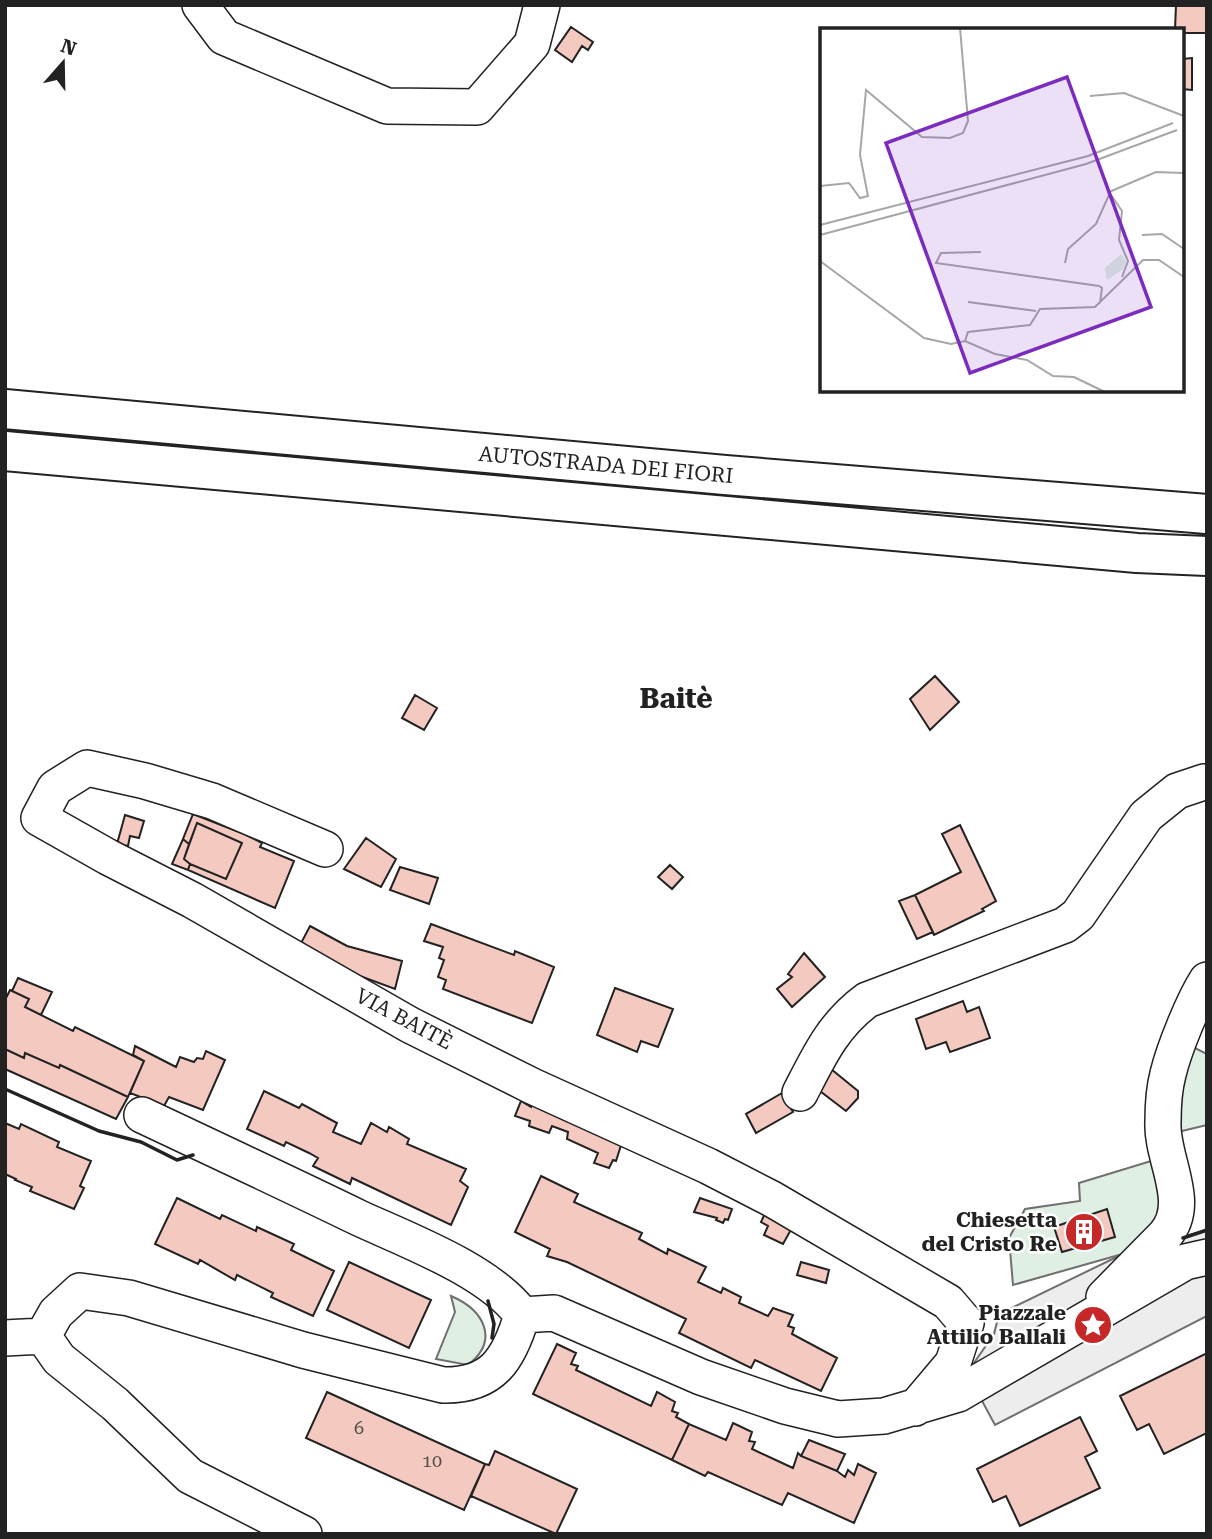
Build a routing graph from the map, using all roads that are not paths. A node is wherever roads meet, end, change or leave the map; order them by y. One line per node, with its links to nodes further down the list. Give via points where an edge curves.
1 (200, 5): 2 (street, via 224,37 387,106 477,107 532,44)
2 (542, 5)
3 (5, 409): 5 (highway, AUTOSTRADA DEI FIORI)
4 (5, 452): 6 (highway, AUTOSTRADA DEI FIORI)
5 (1207, 514)
6 (1207, 556)
7 (1206, 787): 10 (street, via 1177,791 1146,816 1078,915 1065,925 867,1000 847,1014)
8 (325, 849): 17 (street, VIA BAITÈ, via 212,801 87,768 55,788 39,817 410,1025 708,1166 948,1302 966,1322 953,1363)
9 (1207, 981): 14 (street, via 1168,1075 1162,1126 1176,1217 1165,1235)
10 (800, 1093)
11 (142, 1115): 13 (street, via 440,1256 494,1287)
12 (1207, 1257): 14 (street, via 1185,1262)
13 (523, 1315): 15 (street, via 500,1364 485,1377 458,1385 303,1350 129,1298 80,1291 56,1313); 17 (street, via 554,1313 701,1377 838,1419 884,1416)
14 (1075, 1328): 17 (street, via 958,1394)
15 (43, 1336): 16 (street); 18 (street, via 59,1359 115,1404 190,1476)
16 (5, 1338)
17 (915, 1408)
18 (304, 1534)

